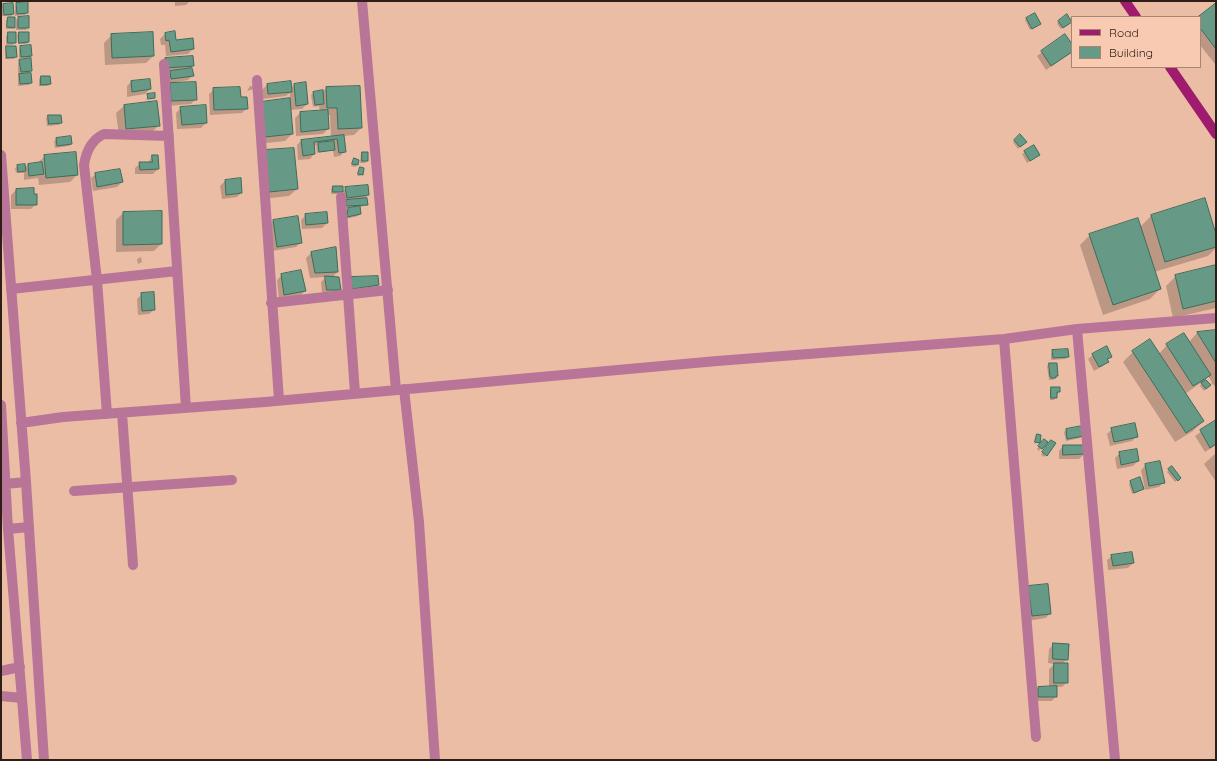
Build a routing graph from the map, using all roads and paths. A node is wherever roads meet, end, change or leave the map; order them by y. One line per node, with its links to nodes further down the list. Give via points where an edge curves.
1 (362, 1): 15 (street)
2 (1125, 1): 3 (main road)
3 (1135, 16)
4 (164, 64): 8 (street)
5 (1171, 68): 7 (main road)
6 (257, 80): 17 (street)
7 (1216, 134)
8 (169, 136): 12 (street); 13 (street, via 104,134 97,137 86,153 84,165)
9 (1, 155): 11 (street)
10 (340, 196): 16 (street)
11 (5, 264): 14 (street)
12 (177, 271): 13 (street); 25 (street)
13 (97, 280): 14 (street); 27 (street)
14 (11, 289): 28 (street)
15 (388, 290): 16 (street); 21 (street)
16 (348, 294): 17 (street); 22 (street)
17 (271, 303): 23 (street)
18 (1216, 318): 19 (street)
19 (1077, 329): 20 (street); 44 (street)
20 (1004, 339): 21 (street); 40 (street)
21 (400, 389): 22 (street); 43 (street, via 420,522)
22 (355, 393): 23 (street)
23 (279, 400): 25 (street)
24 (1, 405): 31 (street)
25 (186, 408): 26 (street)
26 (122, 413): 27 (street); 32 (street)
27 (107, 414): 28 (street)
28 (21, 423): 30 (street)
29 (232, 480): 32 (street)
30 (24, 482): 31 (street); 34 (street)
31 (8, 484): 34 (street)
32 (127, 487): 33 (street); 35 (street)
33 (74, 491)
34 (14, 526): 36 (street); 42 (street)
35 (133, 565)
36 (20, 667): 37 (street); 39 (street)
37 (1, 671)
38 (1, 696): 39 (street)
39 (22, 698): 41 (street)
40 (1036, 737)
41 (27, 760)
42 (44, 760)
43 (436, 760)
44 (1115, 760)

